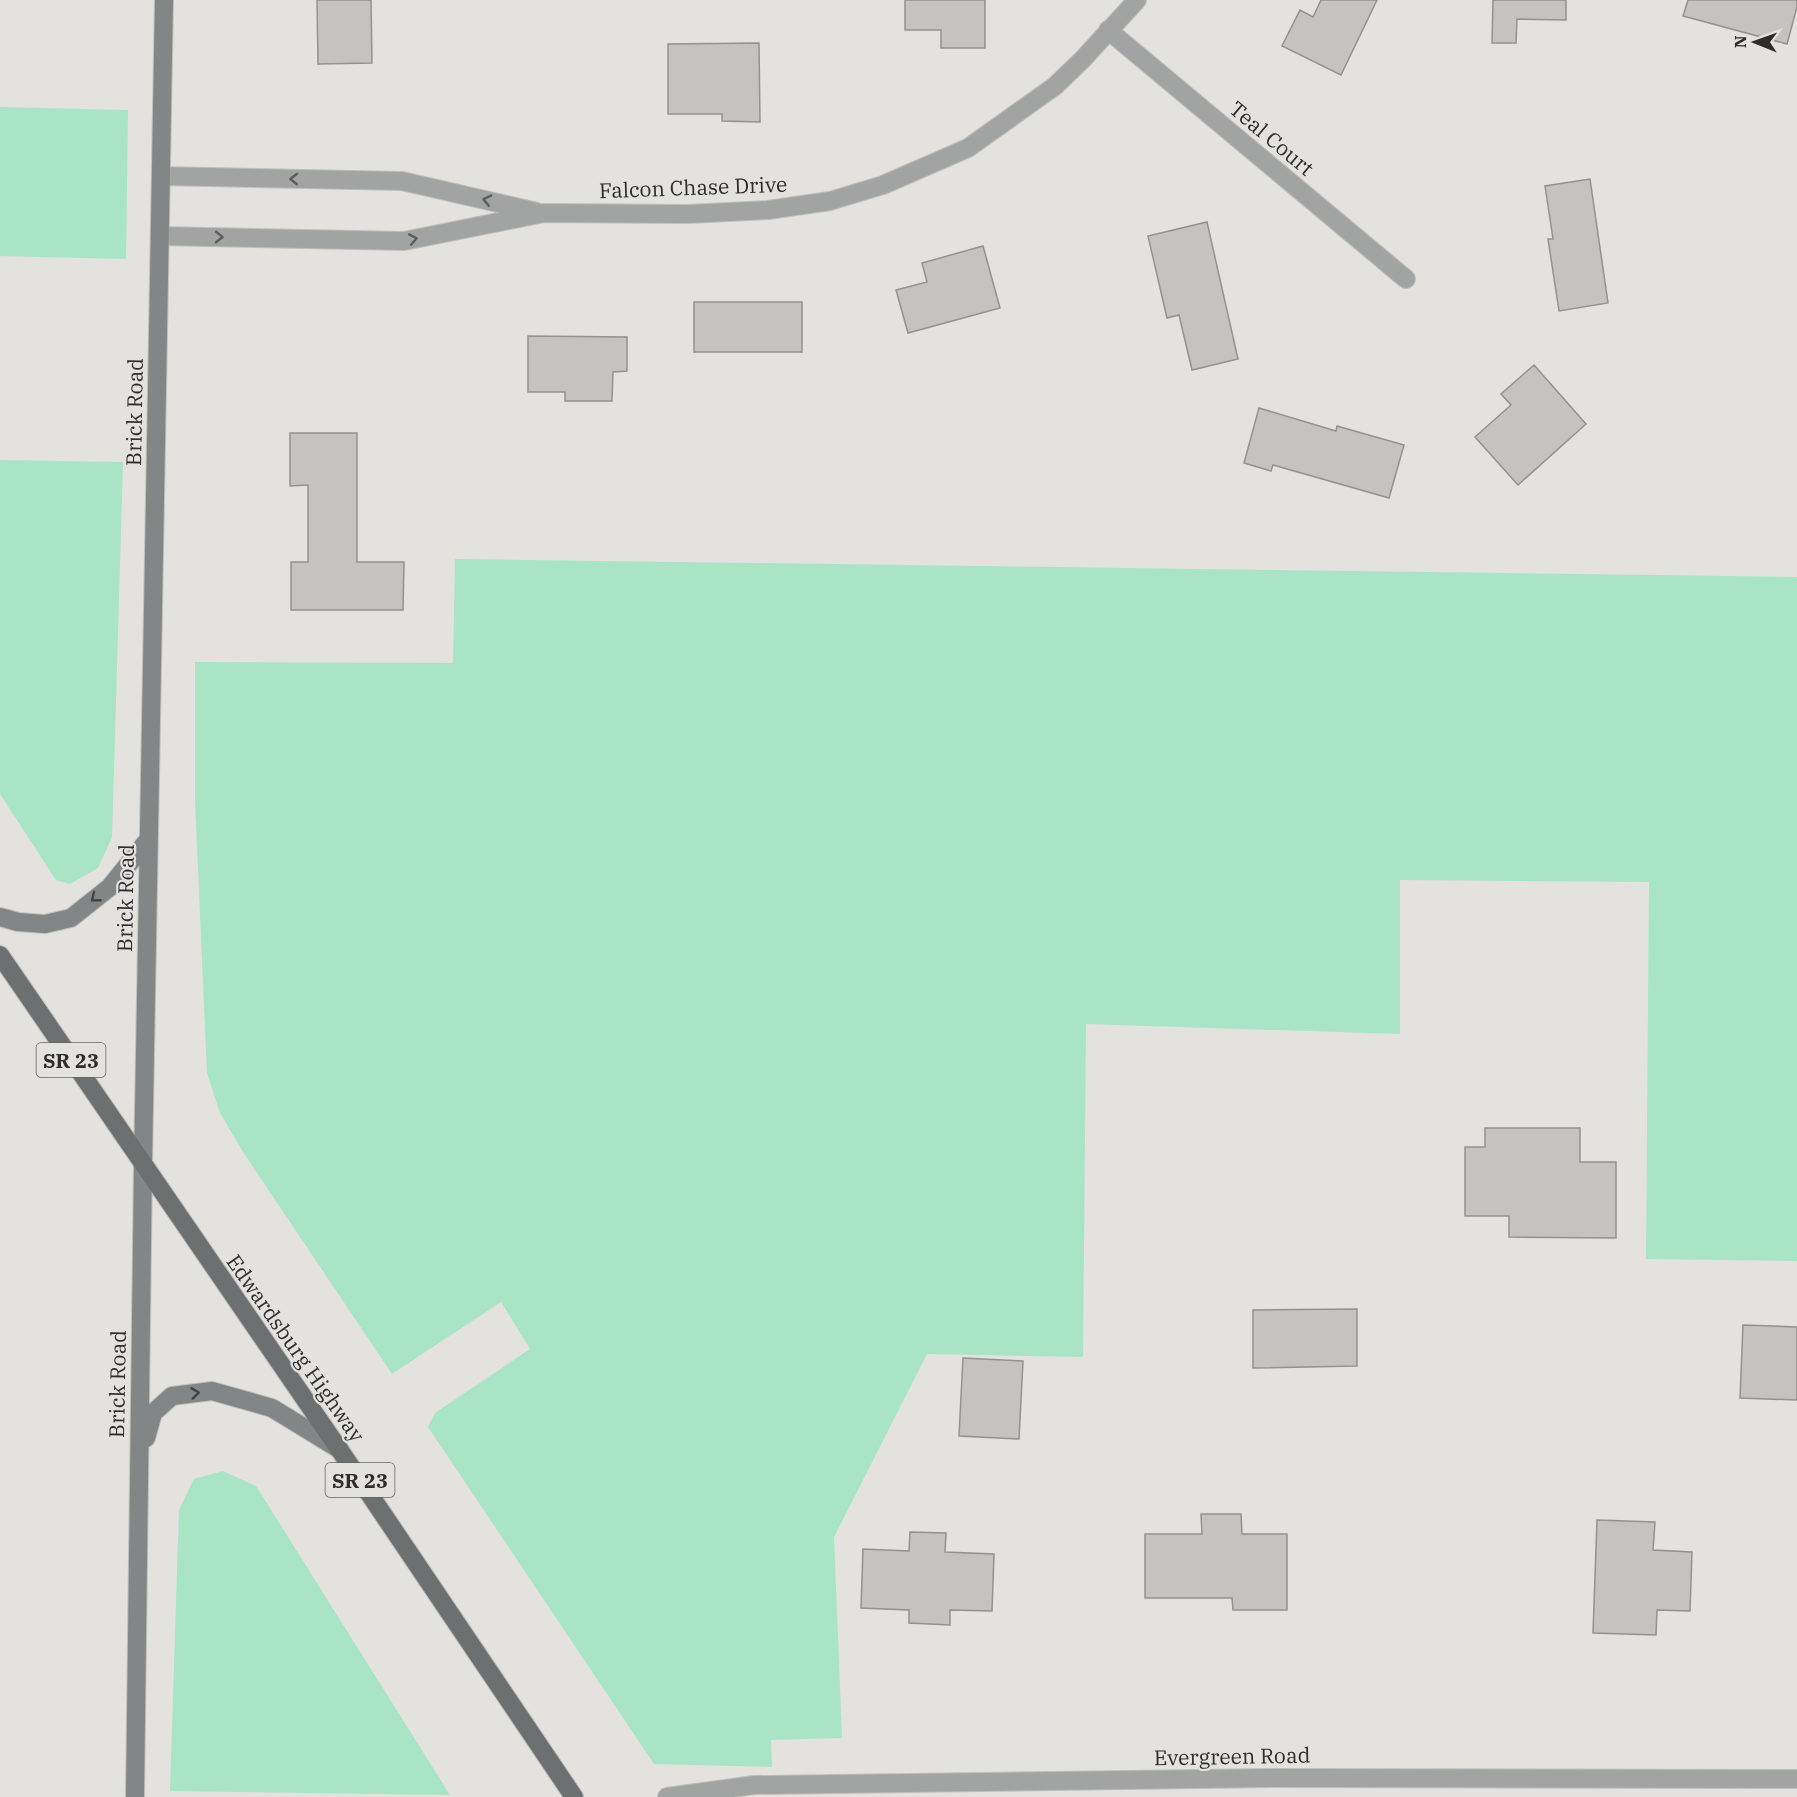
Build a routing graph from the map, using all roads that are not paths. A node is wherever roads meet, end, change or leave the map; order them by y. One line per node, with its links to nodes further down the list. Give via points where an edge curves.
1 (164, 0): 4 (street, Brick Road)
2 (1137, 0): 3 (street, Falcon Chase Drive)
3 (1108, 30): 5 (street, Falcon Chase Drive, via 1055,86 968,148 884,185 830,201 768,210); 7 (street, Teal Court)
4 (161, 176): 5 (street, Falcon Chase Drive, one-way to 4, via 402,181); 6 (street, Brick Road)
5 (544, 213): 6 (street, Falcon Chase Drive, one-way to 5, via 404,241)
6 (160, 236): 8 (street, Brick Road)
7 (1406, 279)
8 (148, 840): 9 (street, one-way to 9, via 110,886 71,918 45,924); 11 (street, Brick Road)
9 (0, 916)
10 (0, 955): 11 (main road, Edwardsburg Highway / SR 23)
11 (143, 1164): 12 (main road, Edwardsburg Highway / SR 23); 13 (street, Brick Road)
12 (339, 1449): 13 (street, one-way to 12, via 153,1413 172,1396 212,1391 272,1408); 16 (main road, Edwardsburg Highway / SR 23)
13 (139, 1463): 15 (street, Brick Road)
14 (1797, 1779): 17 (street, Evergreen Road, via 1282,1778 754,1785)
15 (135, 1797)
16 (574, 1797)
17 (667, 1797)

